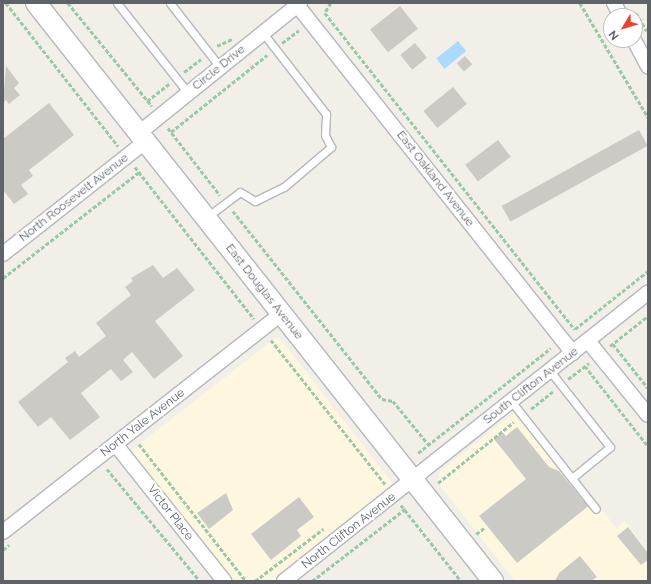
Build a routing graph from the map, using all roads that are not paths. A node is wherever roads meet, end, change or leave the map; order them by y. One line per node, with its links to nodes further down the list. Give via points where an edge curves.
1 (36, 3): 10 (main road, East Douglas Avenue)
2 (117, 3): 9 (lane)
3 (170, 3): 8 (lane)
4 (299, 4): 5 (street, Circle Drive); 16 (street, East Oakland Avenue)
5 (263, 33): 8 (street, Circle Drive); 11 (lane, via 326,114 325,135 331,147 284,187 254,202 240,192)
6 (638, 48): 7 (street)
7 (648, 66)
8 (220, 67): 9 (street, Circle Drive)
9 (188, 93): 10 (street, Circle Drive, via 160,116)
10 (142, 137): 11 (main road, East Douglas Avenue); 12 (street, North Roosevelt Avenue, via 126,156)
11 (206, 218): 14 (main road, East Douglas Avenue)
12 (3, 254)
13 (648, 292): 15 (street, South Clifton Avenue)
14 (281, 314): 20 (street, North Yale Avenue); 22 (main road, East Douglas Avenue)
15 (588, 341): 16 (street, South Clifton Avenue); 19 (street)
16 (573, 353): 17 (street, South Clifton Avenue)
17 (550, 371): 18 (street, South Clifton Avenue); 21 (lane, via 610,447)
18 (511, 402): 21 (lane); 22 (street, South Clifton Avenue)
19 (648, 416)
20 (116, 445): 24 (street, North Yale Avenue); 25 (street, Victor Place)
21 (572, 478): 23 (lane)
22 (413, 480): 26 (street, North Clifton Avenue); 27 (main road, East Douglas Avenue)
23 (596, 508)
24 (3, 532)
25 (224, 581)
26 (284, 581)
27 (493, 581)

